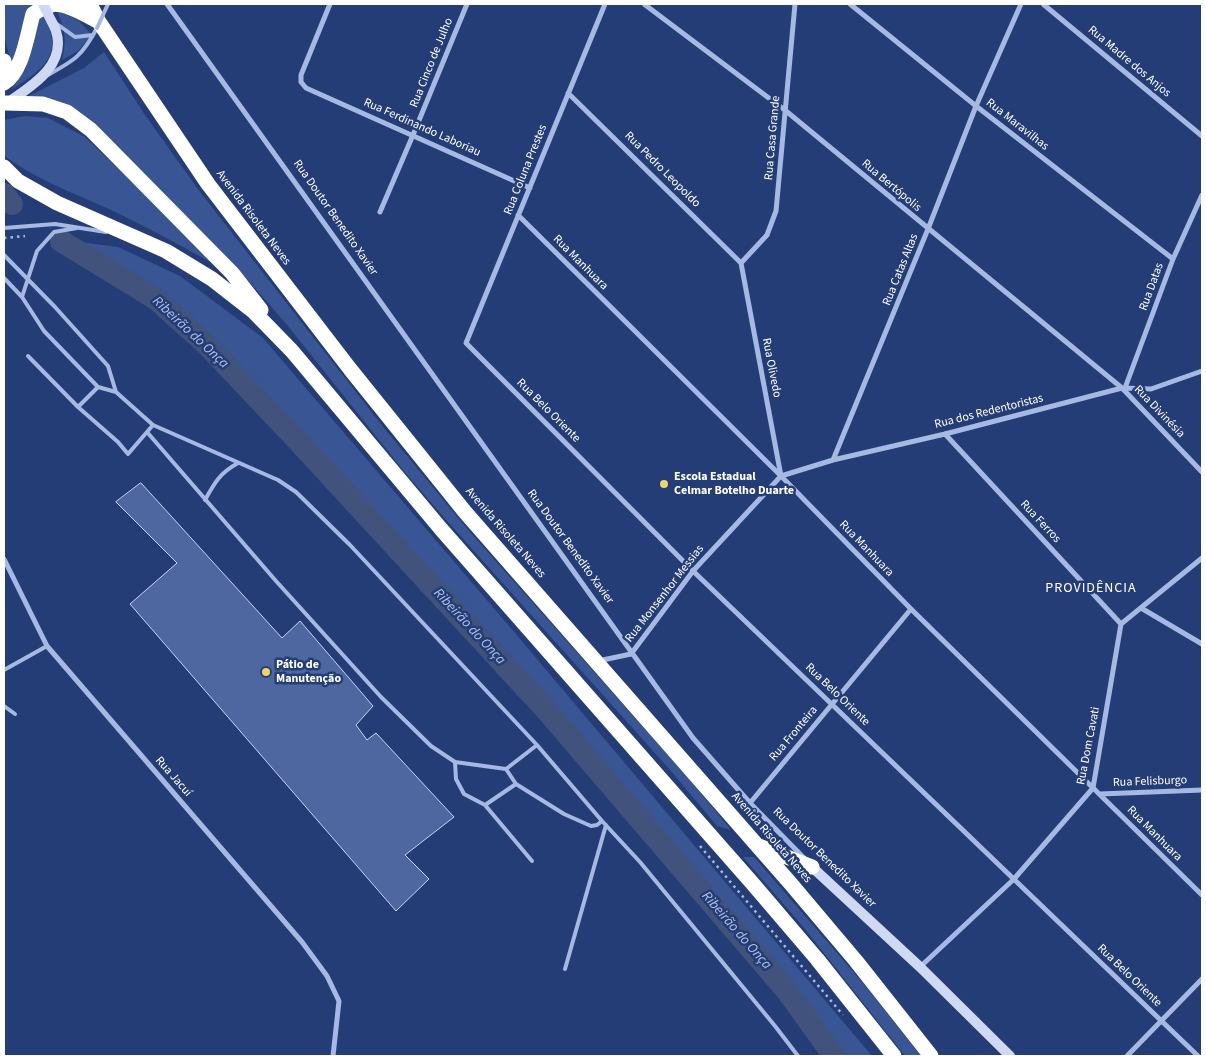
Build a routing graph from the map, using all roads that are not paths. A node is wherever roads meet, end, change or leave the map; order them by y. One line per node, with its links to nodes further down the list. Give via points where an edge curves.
1 (90, 4): 13 (highway, Avenida Risoleta Neves)
2 (108, 4): 13 (lane, bridge)
3 (168, 4): 63 (street, Rua Doutor Benedito Xavier)
4 (330, 4): 22 (street, Rua Ferdinando Laboriau, via 301,82 306,88)
5 (467, 4): 22 (street, Rua Cinco de Julho)
6 (605, 4): 18 (street, Rua Coluna Prestes)
7 (644, 4): 21 (street, Rua Bertópolis)
8 (795, 4): 21 (street, Rua Casa Grande)
9 (850, 4): 20 (street, Rua Maravilhas)
10 (1021, 4): 20 (street, Rua Catas Altas)
11 (1043, 4): 23 (street, Rua Madre dos Anjos)
12 (47, 12): 13 (lane, via 60,28 75,37); 16 (street, via 56,32 58,47 52,64)
13 (96, 28): 16 (lane, via 81,55); 17 (highway, via 78,11 51,4 33,14 19,65); 64 (highway, Avenida Risoleta Neves, via 208,184 350,369 465,512)
14 (4, 60): 15 (highway)
15 (4, 69)
16 (39, 80): 19 (street)
17 (4, 83)
18 (568, 93): 25 (street, Rua Coluna Prestes); 35 (street, Rua Pedro Leopoldo)
19 (5, 104): 40 (highway, via 43,104 67,112 91,130 232,273)
20 (976, 106): 31 (street, Rua Catas Altas); 34 (street, Rua Maravilhas)
21 (786, 111): 31 (street, Rua Bertópolis); 35 (street, Rua Casa Grande, via 776,212 766,235)
22 (413, 135): 25 (street, Rua Ferdinando Laboriau); 27 (street, Rua Cinco de Julho)
23 (1202, 136)
24 (4, 166): 32 (highway, via 18,181 57,203)
25 (530, 188): 28 (street, Rua Coluna Prestes)
26 (1202, 195): 34 (street, Rua Datas)
27 (380, 212)
28 (518, 215): 39 (street, Rua Coluna Prestes); 53 (street, Rua Manhuara)
29 (81, 227): 30 (lane, via 55,224); 32 (lane, via 123,235); 37 (lane, via 54,232 37,251)
30 (4, 228)
31 (928, 229): 44 (street, Rua Bertópolis); 50 (street, Rua Catas Altas)
32 (166, 252): 40 (highway, via 212,279 253,311)
33 (4, 255): 37 (lane)
34 (1173, 259): 44 (street, Rua Datas)
35 (741, 262): 53 (street, Rua Olivedo)
36 (4, 278): 38 (lane)
37 (27, 279): 38 (lane); 45 (lane, via 108,366)
38 (22, 298): 43 (lane, via 44,331)
39 (466, 343): 57 (street, Rua Belo Oriente)
40 (292, 351): 91 (highway, via 448,536 806,945)
41 (28, 356): 46 (lane)
42 (1202, 371): 44 (street, Rua dos Redentoristas, via 1151,389)
43 (98, 387): 45 (lane); 46 (lane)
44 (1123, 388): 49 (street, Rua dos Redentoristas); 52 (street, Rua Divinésia)
45 (116, 392): 47 (lane)
46 (78, 407): 48 (lane, via 128,454)
47 (153, 426): 48 (lane); 51 (lane)
48 (148, 432): 54 (lane)
49 (945, 434): 50 (street, Rua dos Redentoristas); 60 (street, Rua Ferros)
50 (833, 460): 53 (street, Rua dos Redentoristas)
51 (238, 463): 54 (lane, via 224,470); 69 (lane, via 278,480 296,492 350,545)
52 (1202, 472)
53 (781, 476): 57 (street, Rua Monsenhor Messias); 59 (street, Rua Manhuara)
54 (205, 500): 70 (lane, via 381,697 431,746)
55 (1202, 558): 58 (street)
56 (4, 559): 62 (street, Rua Jacuí)
57 (693, 571): 63 (street, Rua Monsenhor Messias); 66 (street, Rua Belo Oriente)
58 (1141, 608): 60 (street); 61 (street)
59 (911, 609): 66 (street, Rua Fronteira); 73 (street, Rua Manhuara)
60 (1121, 624): 73 (street, Rua Dom Cavati)
61 (1202, 644)
62 (47, 646): 65 (lane); 89 (street, Rua Jacuí, via 302,942 327,976 339,1001)
63 (631, 654): 64 (street, Rua Monsenhor Messias); 76 (street, Rua Doutor Benedito Xavier, via 692,738)
64 (596, 661): 80 (highway, Avenida Risoleta Neves)
65 (4, 670)
66 (832, 704): 76 (street, Rua Fronteira); 83 (street, Rua Belo Oriente)
67 (4, 706): 68 (lane)
68 (15, 714)
69 (537, 745): 71 (lane); 78 (lane)
70 (455, 762): 71 (lane); 77 (lane, via 456,780 464,794)
71 (506, 769): 72 (lane)
72 (516, 784): 77 (lane); 78 (lane, via 591,826)
73 (1093, 788): 75 (street, Rua Manhuara); 83 (street, Rua Dom Cavati)
74 (1202, 790): 75 (street, Rua Felisburgo)
75 (1100, 794): 84 (street, Rua Manhuara)
76 (750, 802): 82 (street, Rua Doutor Benedito Xavier)
77 (485, 805): 81 (lane)
78 (602, 821): 79 (lane)
79 (606, 825): 86 (lane); 90 (lane, via 647,870)
80 (758, 846): 82 (highway); 92 (highway, Avenida Risoleta Neves, via 856,961)
81 (532, 861)
82 (812, 867): 85 (street, Rua Doutor Benedito Xavier)
83 (1014, 879): 85 (street, Rua Dom Cavati); 88 (street, Rua Belo Oriente)
84 (1202, 895)
85 (920, 967): 93 (street, Rua Doutor Benedito Xavier)
86 (565, 970)
87 (1202, 979): 88 (street)
88 (1162, 1022): 94 (street); 95 (street, Rua Belo Oriente)
89 (333, 1056)
90 (798, 1056)
91 (894, 1056)
92 (931, 1056)
93 (1010, 1056)
94 (1127, 1056)
95 (1198, 1056)

